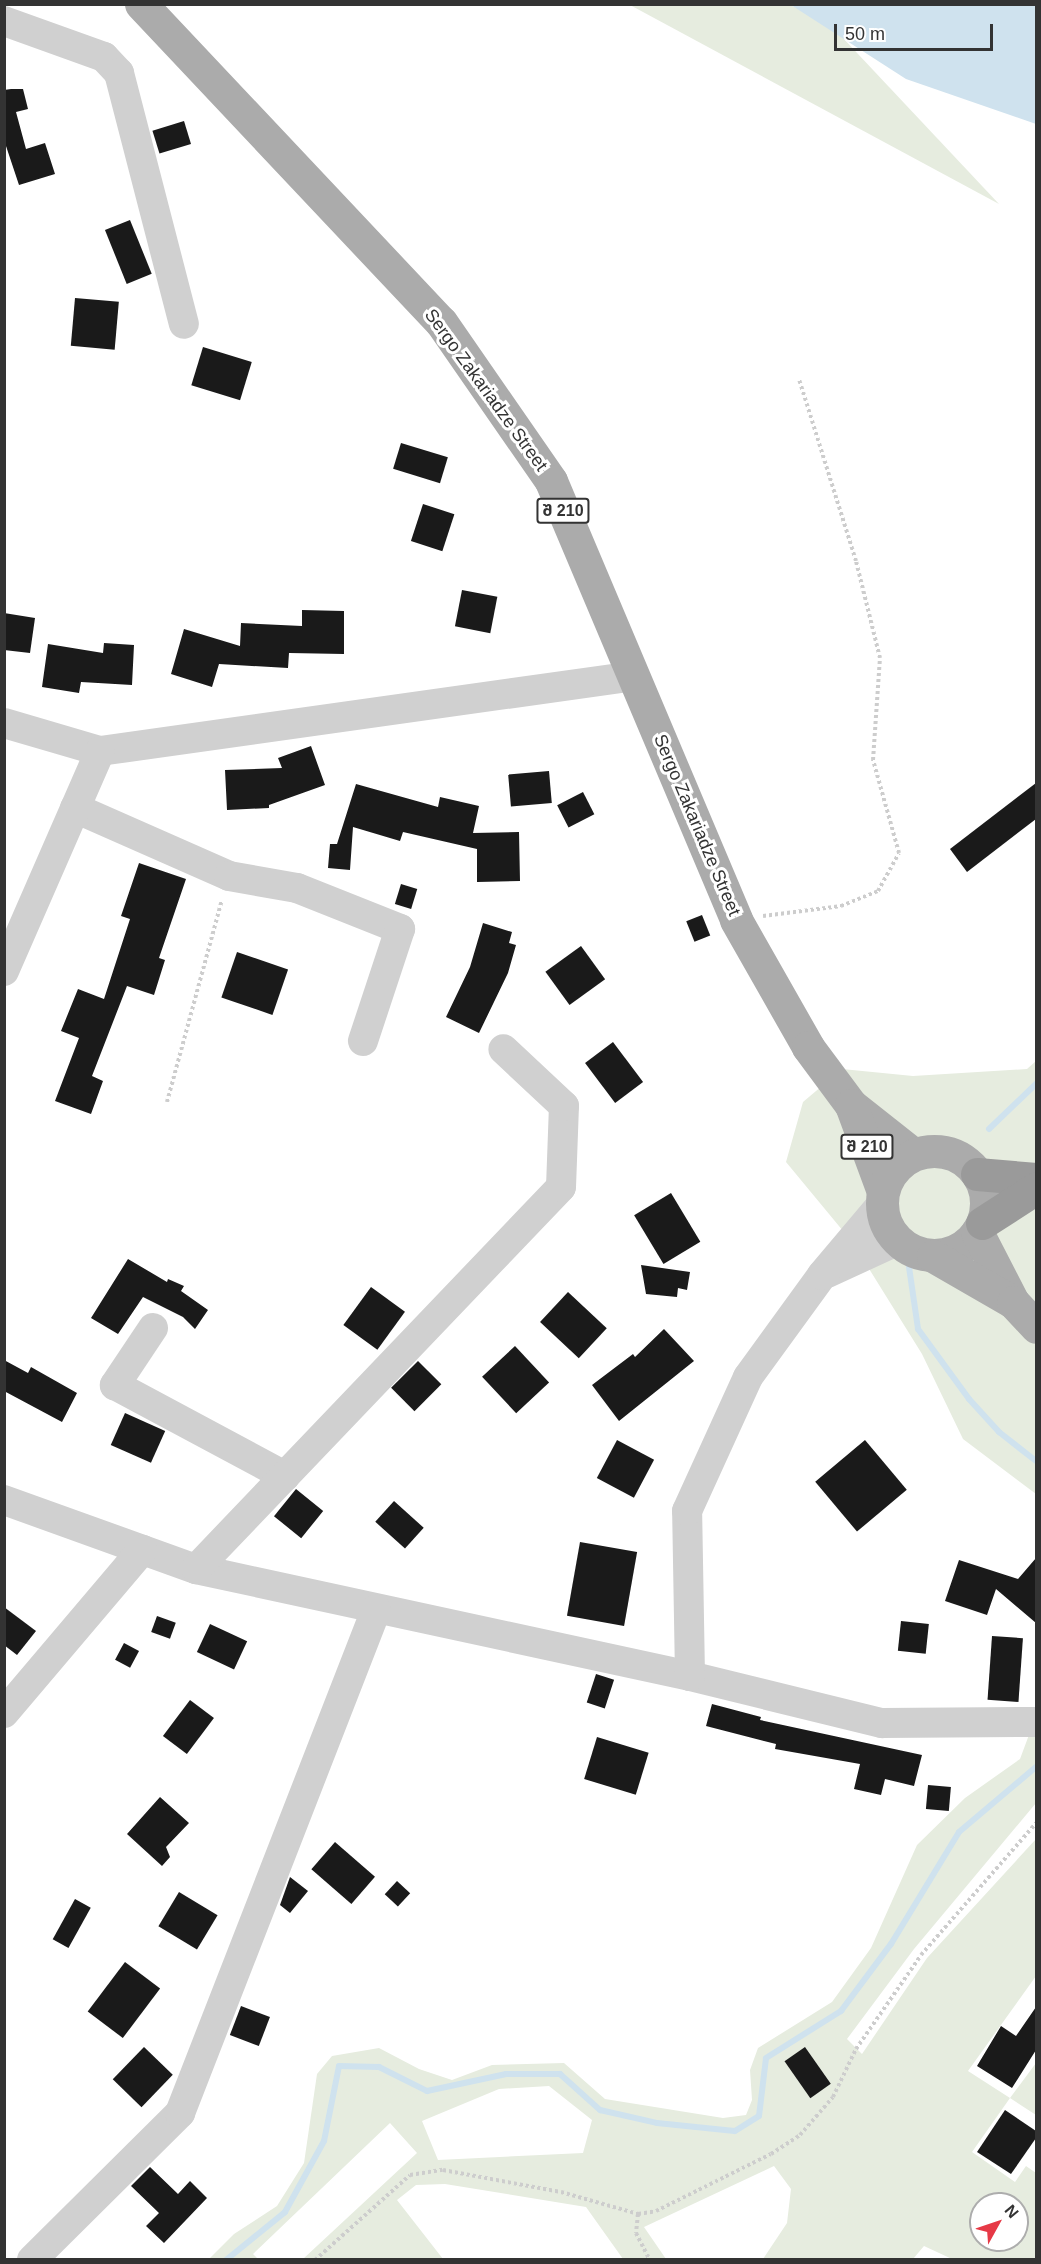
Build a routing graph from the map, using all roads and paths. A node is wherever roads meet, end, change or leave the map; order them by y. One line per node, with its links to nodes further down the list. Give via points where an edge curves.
1 (141, 4): 5 (main road, Sergo Zakariadze Street / შ 210, via 441,322 551,481)
2 (4, 21): 3 (street, via 104,57 119,73)
3 (184, 324)
4 (799, 379): 10 (path, via 856,561 880,657 873,760 899,853 878,891 841,906)
5 (634, 676): 7 (street); 10 (main road, Sergo Zakariadze Street / შ 210)
6 (4, 723): 7 (street)
7 (100, 751): 8 (street)
8 (75, 808): 9 (street); 11 (street)
9 (229, 876): 12 (street, via 297,888 400,929); 14 (path)
10 (736, 920): 15 (main road, Sergo Zakariadze Street / შ 210, via 808,1047)
11 (4, 971)
12 (363, 1041)
13 (503, 1049): 28 (street, via 564,1106 561,1187)
14 (167, 1102)
15 (851, 1105): 16 (main road, Sergo Zakariadze Street / შ 210); 20 (main road, Sergo Zakariadze Street / შ 210)
16 (913, 1154): 17 (main road, via 948,1152); 20 (main road, via 893,1168)
17 (977, 1174): 18 (highway); 21 (main road, via 986,1198)
18 (1036, 1179)
19 (1036, 1188): 21 (highway)
20 (882, 1197): 22 (main road, via 885,1225); 24 (street)
21 (980, 1228): 23 (main road, via 958,1250); 25 (main road)
22 (897, 1241): 23 (main road, via 914,1252); 24 (street)
23 (933, 1256): 25 (main road)
24 (822, 1275): 33 (street, via 748,1377 687,1511)
25 (1014, 1302): 26 (main road)
26 (1036, 1327)
27 (153, 1328): 28 (street, via 115,1385)
28 (285, 1476): 31 (street)
29 (4, 1500): 30 (street)
30 (142, 1551): 31 (street); 34 (street)
31 (196, 1569): 32 (street)
32 (376, 1610): 33 (street); 38 (street, via 180,2113)
33 (690, 1676): 35 (street, via 882,1723)
34 (4, 1713)
35 (1036, 1722)
36 (1036, 1823): 37 (path, via 921,1955 856,2049 833,2097 800,2135 719,2181 656,2211)
37 (638, 2214): 39 (path, via 561,2192 443,2170 410,2175); 40 (path, via 636,2233)
38 (32, 2259)
39 (315, 2259)
40 (650, 2259)

